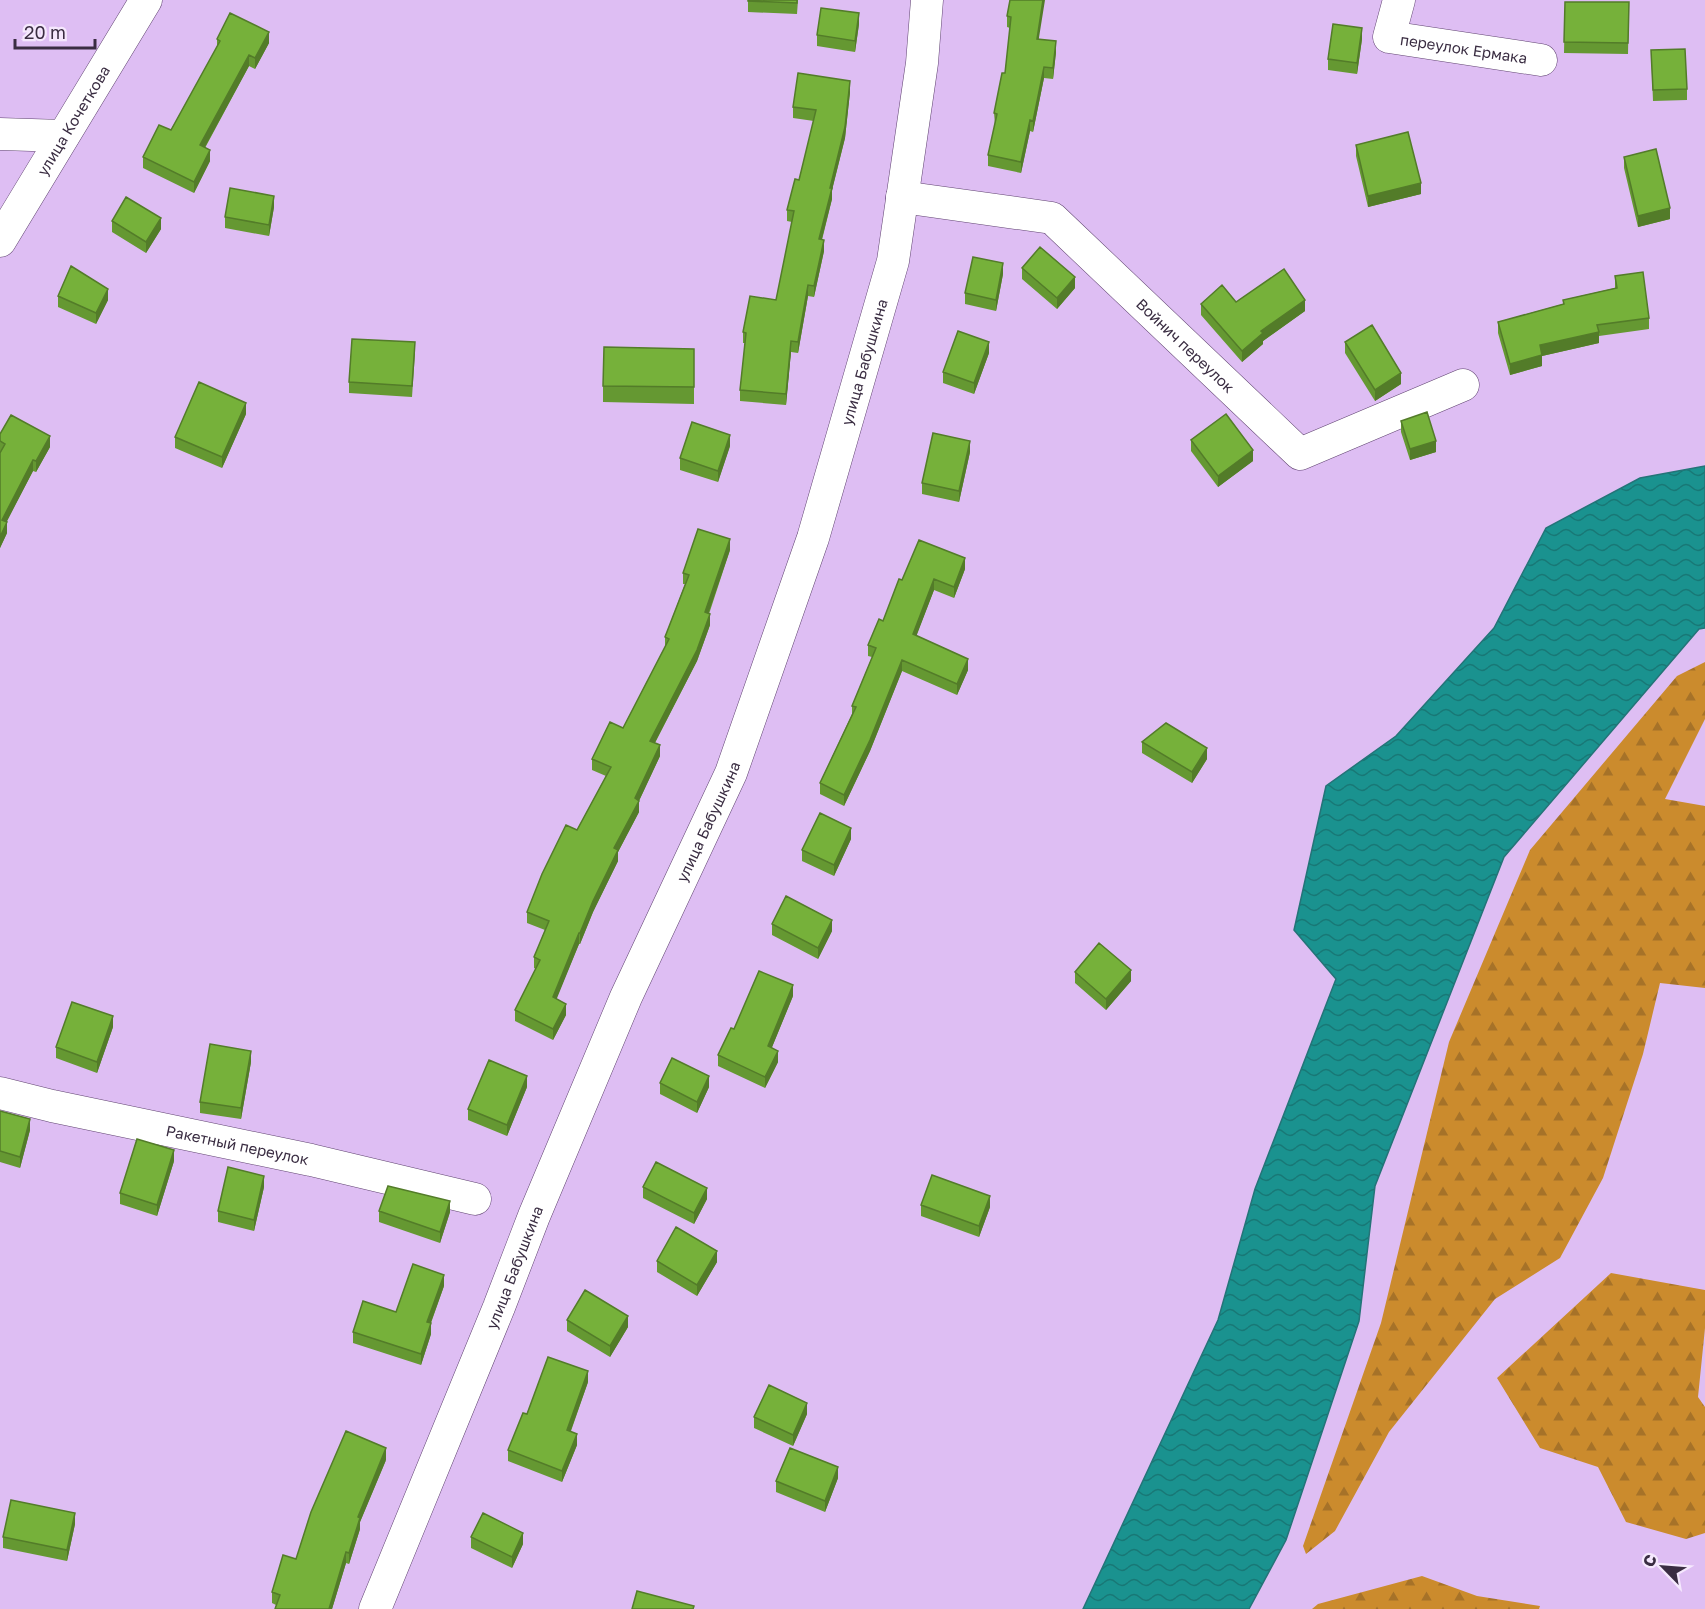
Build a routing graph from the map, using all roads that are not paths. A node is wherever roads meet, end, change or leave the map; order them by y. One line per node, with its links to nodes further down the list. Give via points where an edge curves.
1 (146, 0): 6 (street, улица Кочеткова)
2 (927, 0): 7 (street, улица Бабушкина)
3 (1399, 0): 4 (street, переулок Ермака, via 1389,37)
4 (1541, 60)
5 (0, 134): 6 (street)
6 (63, 136): 8 (street, улица Кочеткова)
7 (903, 197): 9 (street, Войнич переулок, via 1052,218 1300,454); 12 (street, улица Бабушкина, via 893,261 816,527 731,773 626,997)
8 (0, 241)
9 (1463, 385)
10 (0, 1093): 11 (street, Ракетный переулок)
11 (475, 1199)
12 (375, 1609)

